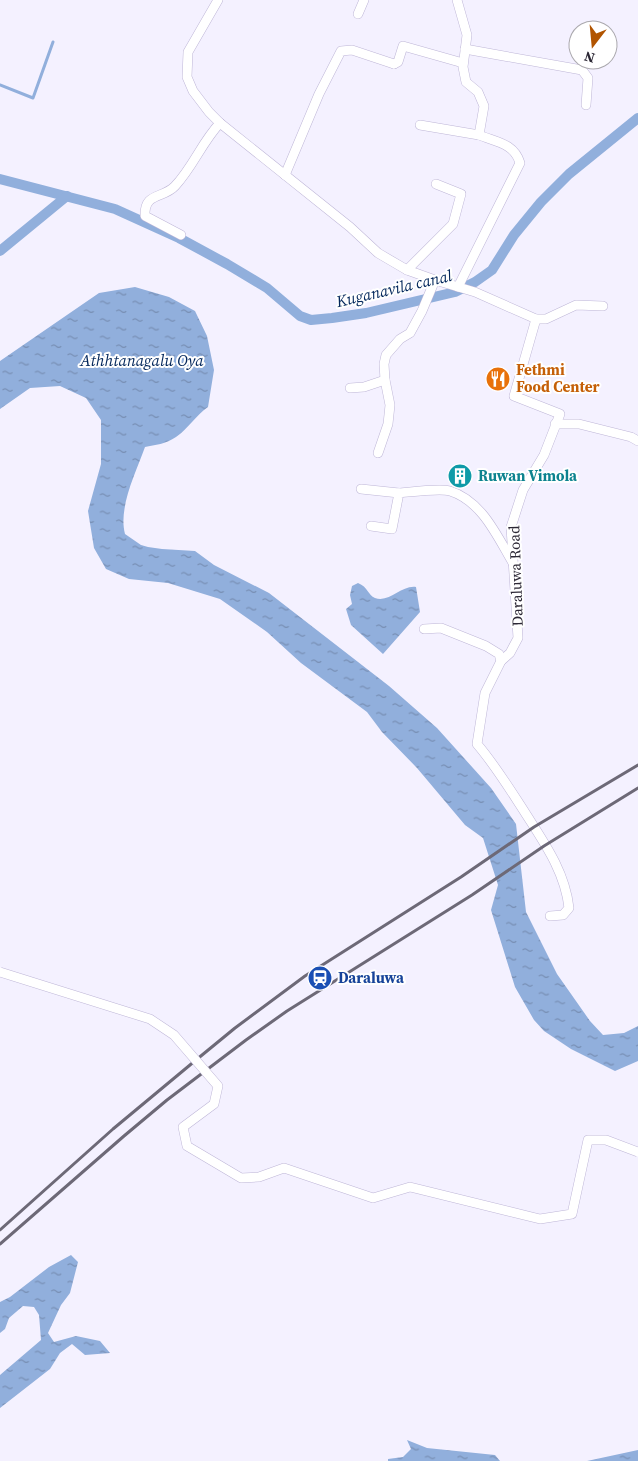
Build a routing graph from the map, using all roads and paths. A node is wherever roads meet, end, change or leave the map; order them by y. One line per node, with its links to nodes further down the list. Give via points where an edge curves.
1 (218, 0): 8 (street, via 188,52 187,77)
2 (364, 0): 4 (street)
3 (457, 0): 5 (street, via 466,35)
4 (358, 14)
5 (465, 49): 6 (street); 7 (street, via 582,70 588,78)
6 (463, 63): 10 (street, via 466,82 478,92 484,106); 11 (street, via 403,46 398,62 394,64 352,50 341,51)
7 (586, 104)
8 (220, 123): 11 (street); 13 (street, via 174,188 148,201 145,208 145,216)
9 (420, 125): 10 (street)
10 (479, 135): 16 (street, via 508,146 517,153 520,163)
11 (285, 176): 14 (street, via 350,227 378,254)
12 (436, 184): 14 (street, via 461,194 460,204 452,224)
13 (181, 234)
14 (407, 270): 15 (street)
15 (434, 280): 16 (street); 19 (street, via 410,334 400,339 386,355)
16 (458, 287): 18 (street)
17 (603, 306): 18 (street, via 576,305 546,319)
18 (536, 319): 21 (street, via 514,396 560,414)
19 (385, 380): 20 (street); 23 (street, via 390,405 388,424)
20 (350, 388)
21 (555, 424): 22 (street, via 579,424); 27 (street, Daraluwa Road, via 544,455 523,490 511,527)
22 (638, 441)
23 (378, 453)
24 (361, 489): 25 (street)
25 (399, 493): 26 (street, via 392,529); 27 (street, via 449,491 468,501 486,517)
26 (371, 526)
27 (514, 565): 29 (street, Daraluwa Road, via 518,638)
28 (424, 629): 29 (street, via 441,628 486,646 500,654)
29 (501, 661): 30 (street, Daraluwa Road, via 485,693 477,744 494,764 554,858 569,908 563,914)
30 (550, 916)
31 (0, 972): 32 (street, bridge, via 150,1019 174,1035 218,1086 214,1104 183,1127 187,1146 241,1178 259,1177 284,1168 373,1198 410,1186 540,1220 572,1214 588,1140 606,1140)
32 (638, 1152)

